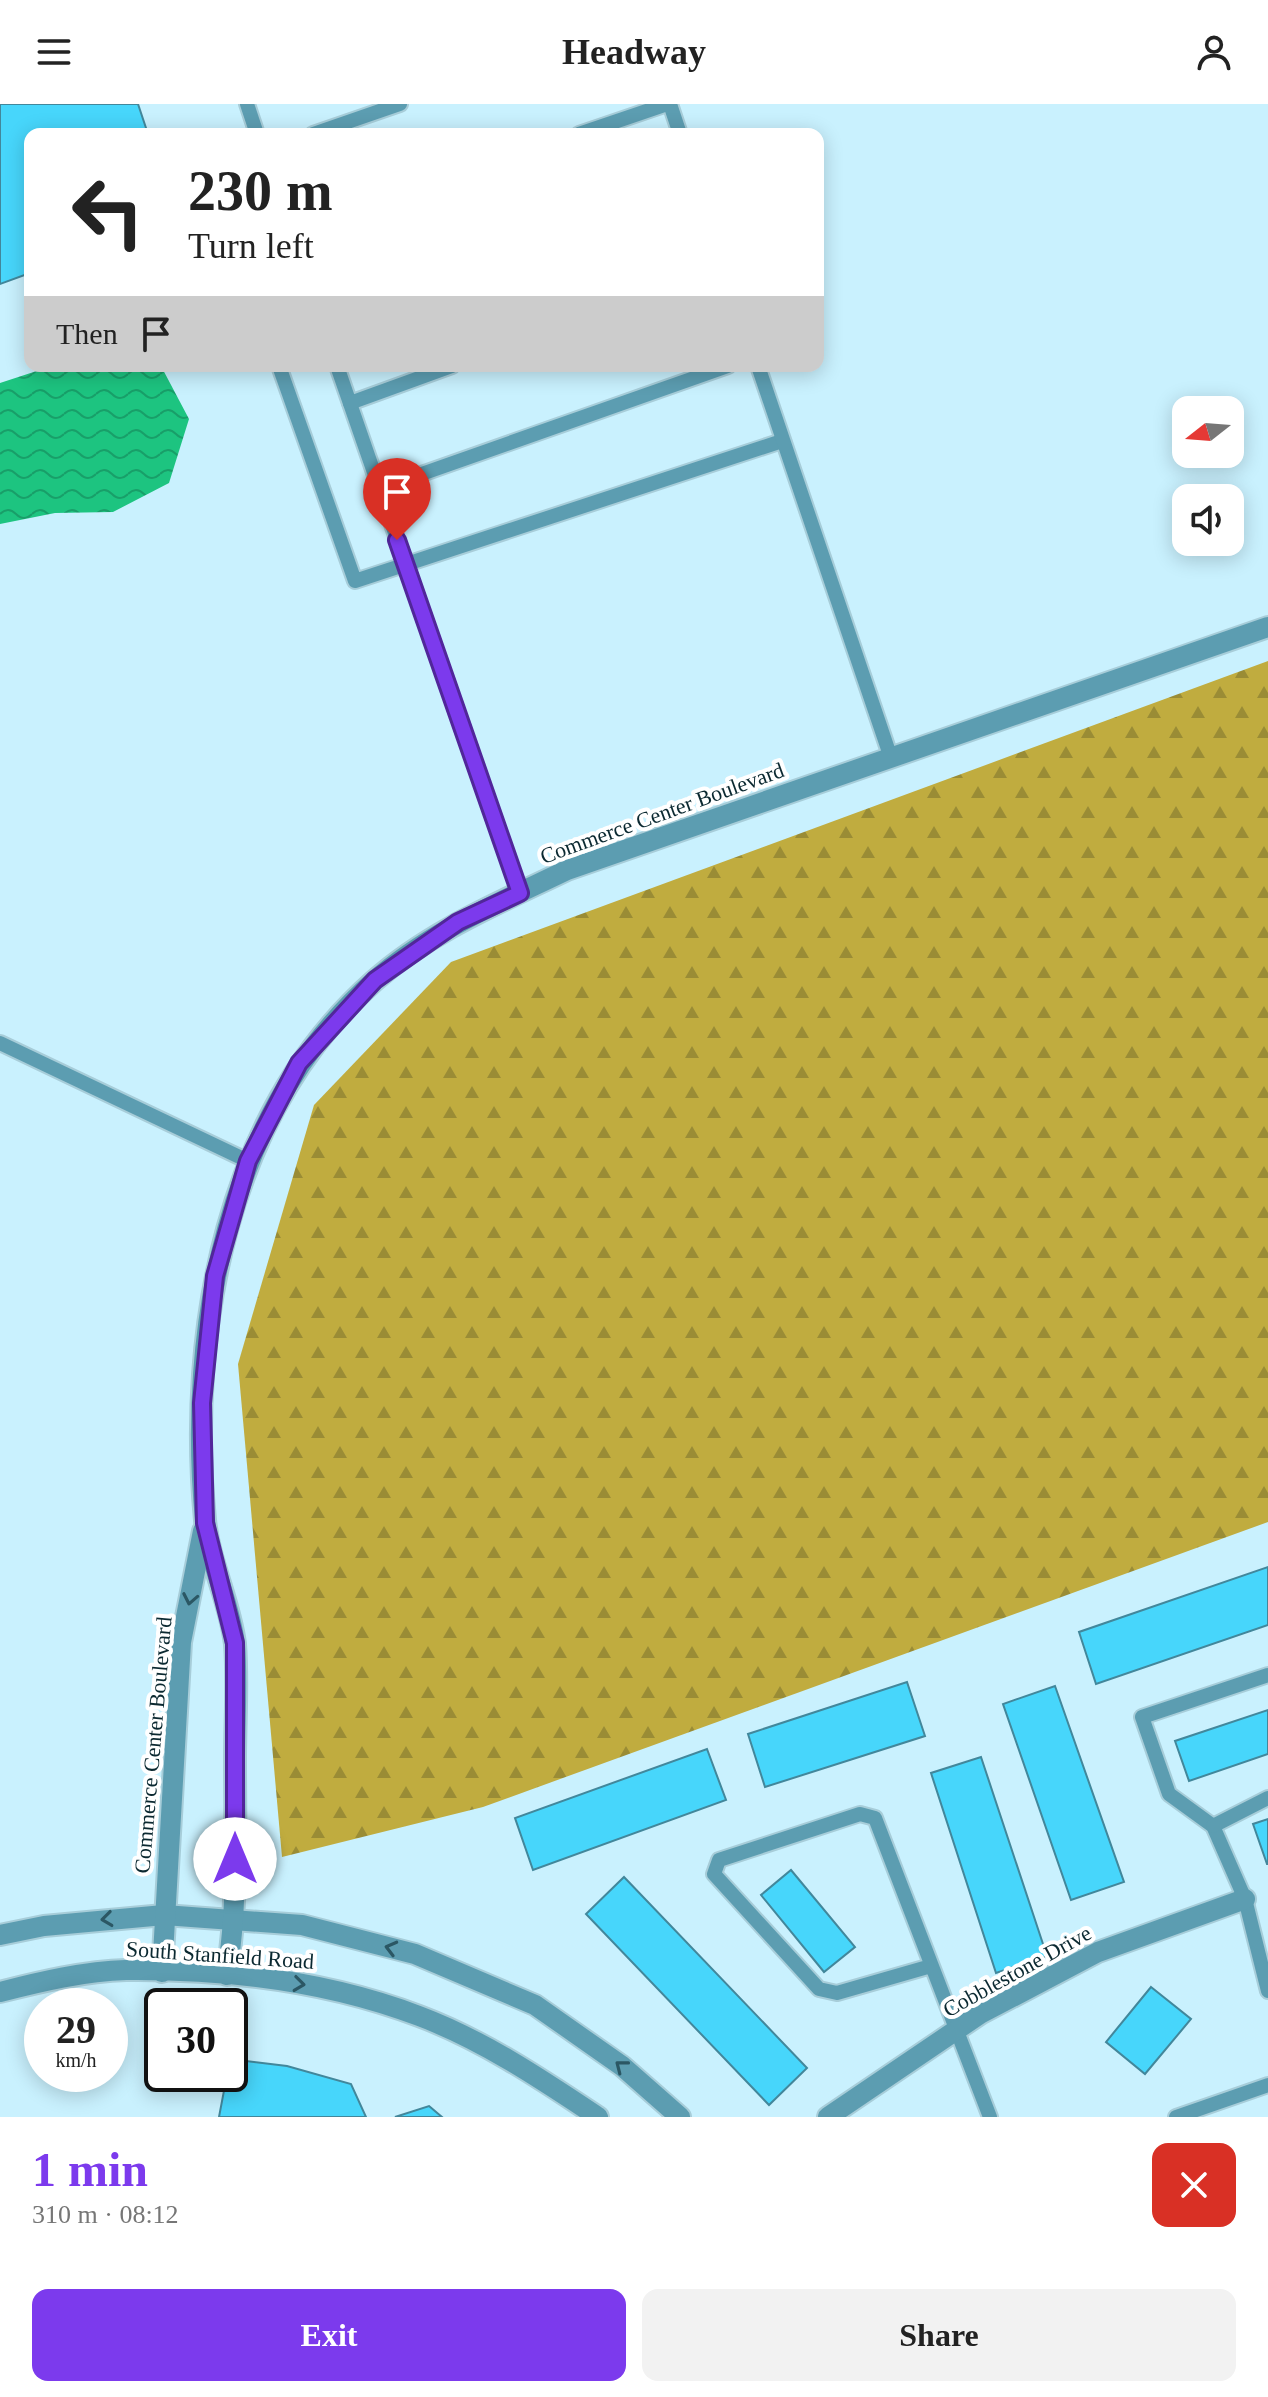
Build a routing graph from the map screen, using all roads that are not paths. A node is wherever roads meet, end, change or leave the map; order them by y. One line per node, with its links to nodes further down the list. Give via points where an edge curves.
1 (247, 104): 4 (lane)
2 (400, 104): 5 (lane)
3 (669, 104): 6 (lane); 7 (lane)
4 (255, 128)
5 (330, 128)
6 (597, 128)
7 (678, 128)
8 (281, 372): 16 (lane, via 355,581)
9 (339, 372): 13 (lane)
10 (435, 372): 13 (lane)
11 (711, 372): 15 (lane)
12 (760, 372): 14 (lane)
13 (350, 403): 15 (lane)
14 (782, 441): 16 (lane); 18 (lane)
15 (379, 489): 16 (lane)
16 (405, 565): 19 (lane)
17 (1268, 627): 18 (street, Commerce Center Boulevard)
18 (891, 758): 19 (street, Commerce Center Boulevard, via 567,870)
19 (520, 893): 21 (street, Commerce Center Boulevard, via 458,922 375,980 299,1063)
20 (0, 1043): 21 (lane)
21 (248, 1161): 22 (street, Commerce Center Boulevard, via 215,1276 202,1403)
22 (205, 1523): 27 (street, Commerce Center Boulevard, one-way to 27, via 181,1642); 28 (street, Commerce Center Boulevard, via 235,1643)
23 (1268, 1675): 25 (lane, via 1142,1717 1169,1794)
24 (1268, 1798): 25 (lane)
25 (1213, 1826): 26 (lane)
26 (1245, 1899): 33 (lane); 35 (street, Cobblestone Drive, via 1098,1952)
27 (164, 1915): 28 (street, South Stanfield Road); 29 (street, South Stanfield Road, one-way to 29); 31 (street, Commerce Center Boulevard)
28 (236, 1920): 32 (street, Commerce Center Boulevard); 38 (street, South Stanfield Road, one-way to 28, via 622,2066 535,2005 415,1954 302,1925)
29 (0, 1935)
30 (931, 1966): 30 (lane, via 875,1818 860,1814 719,1860 714,1874 819,1989 837,1993); 35 (lane)
31 (162, 1972): 32 (street, South Stanfield Road); 34 (street, South Stanfield Road, via 124,1970)
32 (227, 1975): 37 (street, South Stanfield Road, one-way to 37, via 325,1987 420,2016 518,2063)
33 (1268, 1991)
34 (0, 1992)
35 (956, 2030): 39 (street, Cobblestone Drive); 40 (lane)
36 (1268, 2085): 41 (lane)
37 (598, 2117)
38 (680, 2117)
39 (828, 2117)
40 (990, 2117)
41 (1176, 2117)

